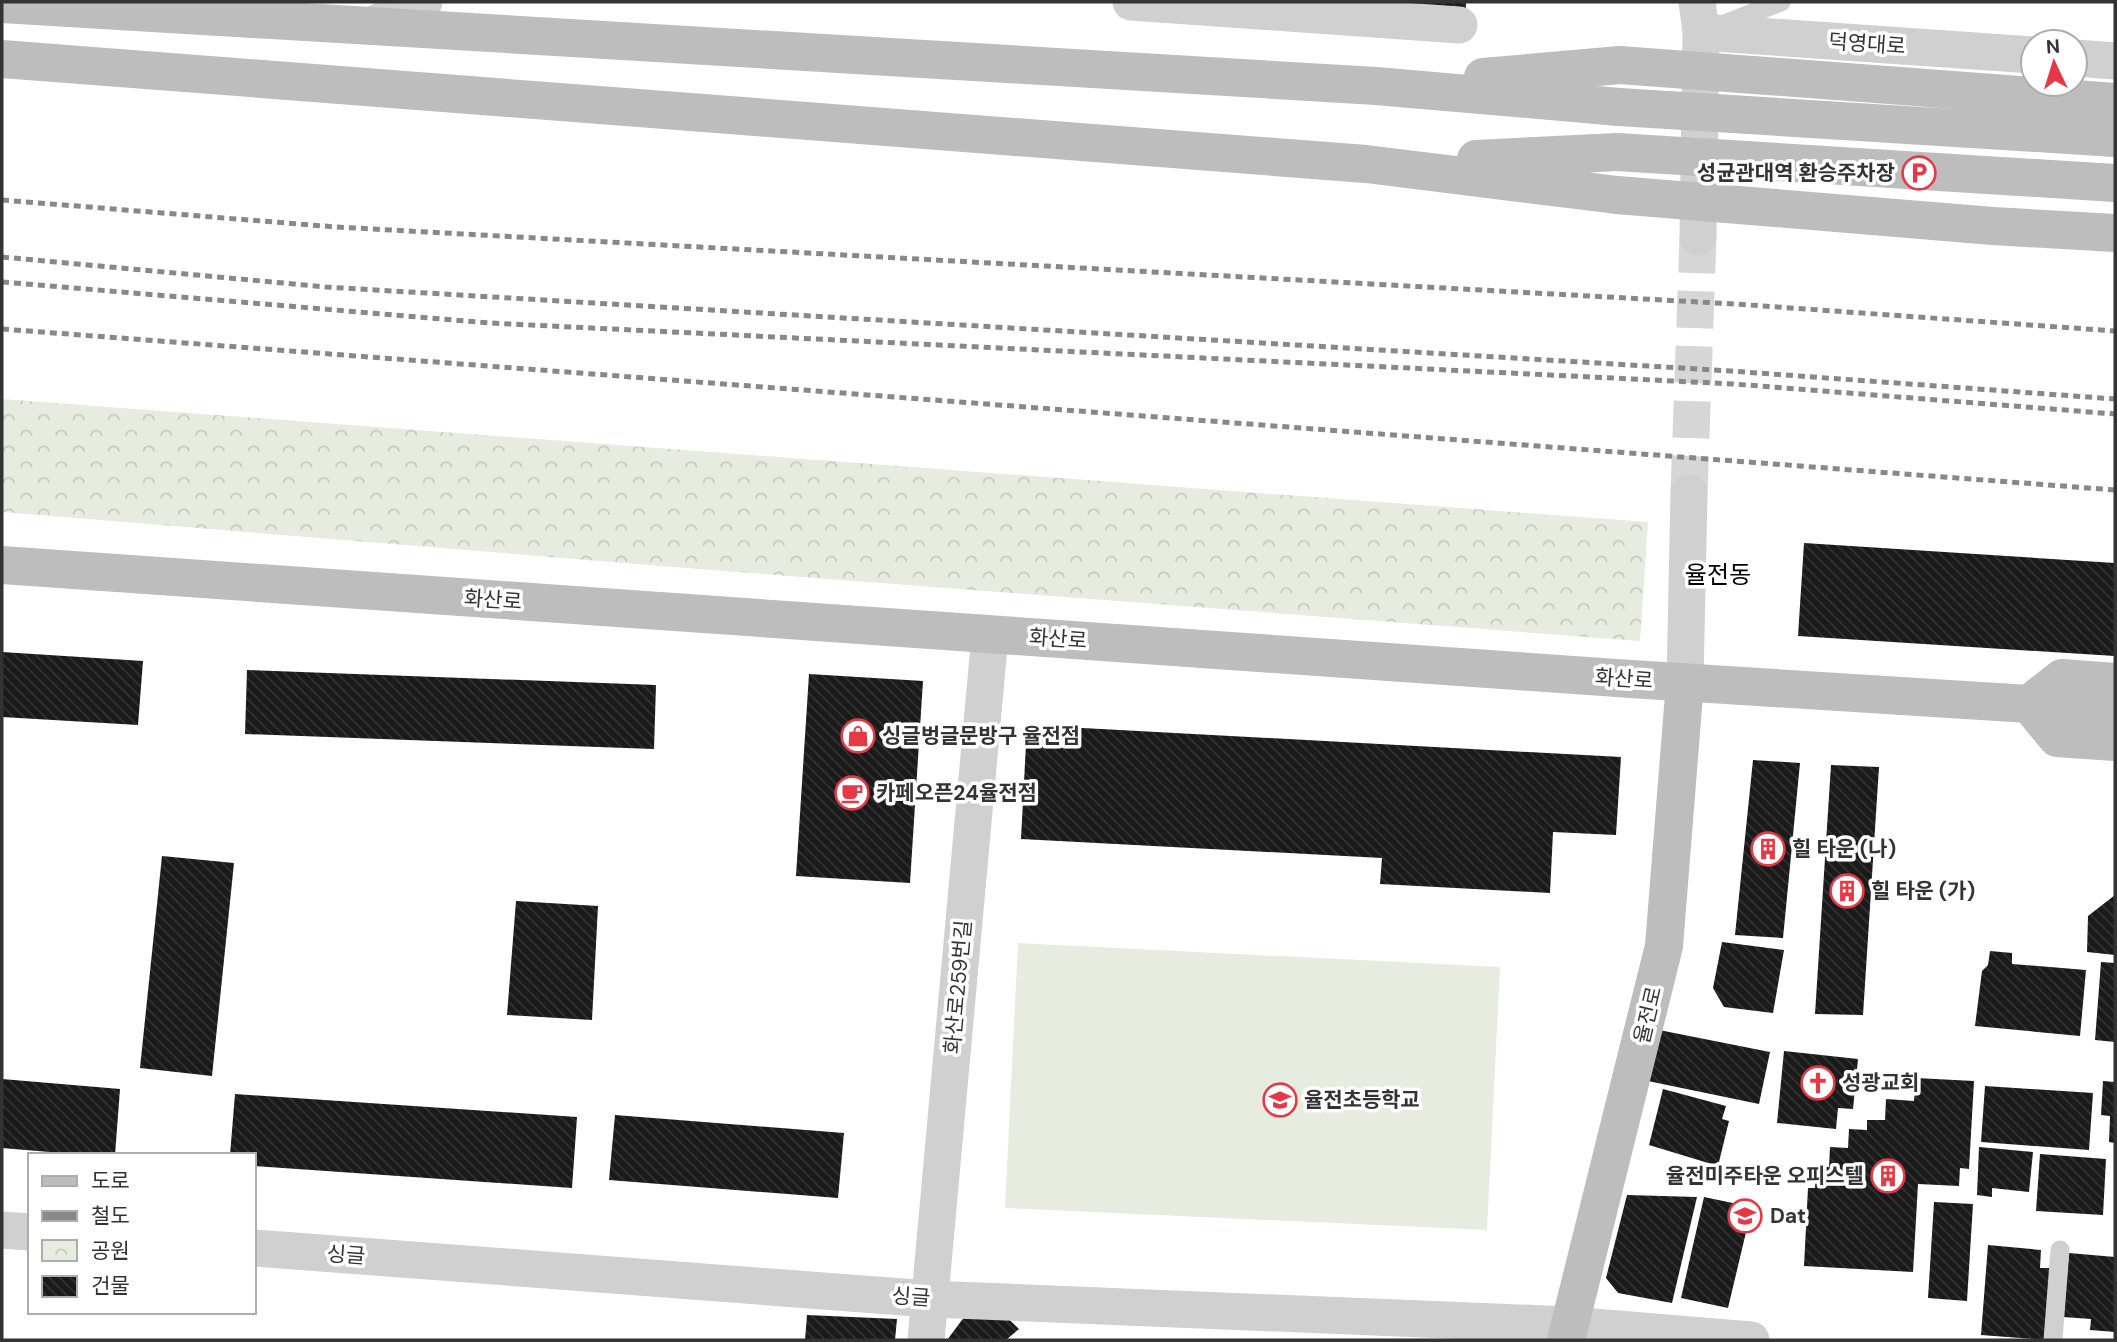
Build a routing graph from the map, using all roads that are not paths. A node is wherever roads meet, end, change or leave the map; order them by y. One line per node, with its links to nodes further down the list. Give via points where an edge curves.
1 (424, 2): 8 (street)
2 (1131, 2): 5 (street)
3 (1781, 2): 6 (lane)
4 (2, 4): 8 (street)
5 (1231, 5): 7 (street)
6 (1699, 17): 9 (street, 덕영대로); 19 (street)
7 (1459, 25)
8 (370, 26): 13 (street)
9 (2019, 53)
10 (2, 59): 16 (street)
11 (2089, 59): 12 (street)
12 (2115, 61)
13 (1376, 86): 14 (street, bridge, via 1620,65); 15 (street, bridge, via 1619,107)
14 (2115, 102)
15 (2115, 138)
16 (1366, 164): 17 (street, bridge, via 1617,152); 18 (street, bridge, via 1617,194)
17 (2115, 183)
18 (2115, 233)
19 (1698, 237)
20 (1689, 493): 23 (street)
21 (2, 565): 22 (street, 화산로)
22 (990, 635): 23 (street, 화산로); 32 (street, 화산로259번길)
23 (1685, 682): 25 (street, 화산로); 33 (street, 율전로, via 1664,946)
24 (2115, 682): 25 (street, via 2062,678)
25 (2029, 704): 26 (street, 화산로); 27 (street, via 2057,738)
26 (2115, 711)
27 (2115, 742)
28 (2, 1230): 29 (street)
29 (28, 1232)
30 (256, 1248): 32 (street, 싱글)
31 (2060, 1250): 37 (lane)
32 (930, 1299): 33 (street, 싱글); 34 (street, 화산로259번길)
33 (1568, 1333): 35 (street, 싱글)
34 (926, 1340)
35 (1745, 1340): 36 (street, 싱글)
36 (1751, 1340)
37 (2053, 1340)

